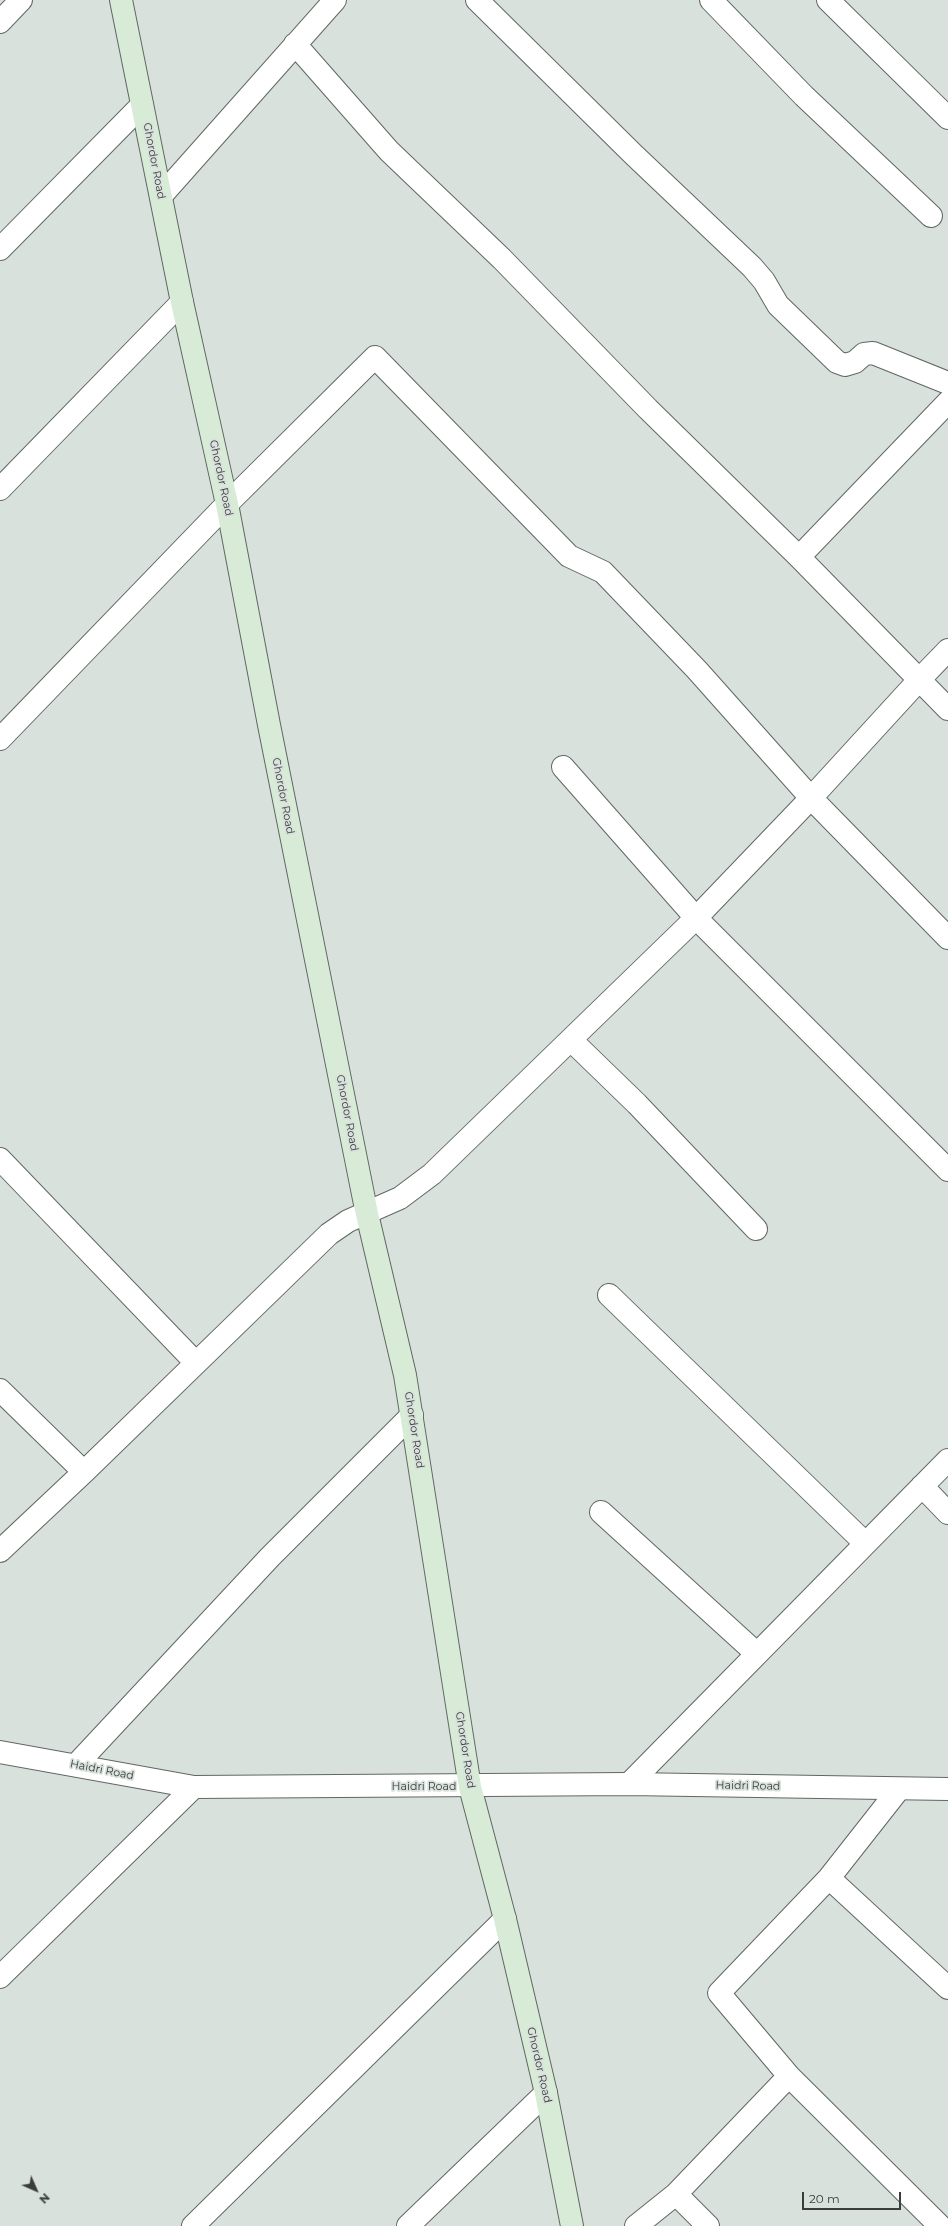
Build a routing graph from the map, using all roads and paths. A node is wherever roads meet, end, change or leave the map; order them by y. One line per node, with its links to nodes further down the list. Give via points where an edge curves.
1 (21, 0): 7 (street)
2 (121, 0): 9 (main road, Ghordor Road)
3 (335, 0): 8 (street)
4 (477, 0): 15 (street, via 634,156 752,267 778,305 837,362 846,365 855,362 864,354 873,353)
5 (711, 0): 12 (street, via 804,96)
6 (828, 0): 10 (street)
7 (0, 22)
8 (295, 44): 11 (street); 19 (street, via 389,151 502,259 648,409)
9 (142, 105): 11 (main road, Ghordor Road); 13 (street)
10 (948, 118)
11 (160, 196): 14 (main road, Ghordor Road)
12 (931, 216)
13 (0, 249)
14 (182, 302): 17 (street); 18 (main road, Ghordor Road)
15 (948, 383)
16 (948, 402): 19 (street)
17 (0, 489)
18 (227, 504): 23 (street); 25 (street, via 375,357 569,556 603,572 697,670); 31 (main road, Ghordor Road)
19 (799, 557): 21 (street)
20 (948, 650): 21 (street)
21 (919, 680): 22 (street); 25 (street)
22 (948, 709)
23 (0, 739)
24 (563, 767): 26 (street)
25 (811, 798): 26 (street); 27 (street)
26 (696, 918): 28 (street); 30 (street)
27 (948, 938)
28 (571, 1040): 31 (street, via 432,1174 400,1198); 32 (street, via 637,1104)
29 (0, 1159): 34 (street)
30 (948, 1170)
31 (367, 1214): 34 (street, via 348,1221 329,1234); 36 (main road, Ghordor Road, via 406,1375)
32 (756, 1229)
33 (609, 1295): 42 (street)
34 (196, 1363): 38 (street)
35 (0, 1390): 38 (street)
36 (412, 1415): 46 (street, via 270,1557); 49 (main road, Ghordor Road)
37 (948, 1460): 39 (street)
38 (84, 1472): 43 (street)
39 (922, 1486): 41 (street); 42 (street)
40 (600, 1512): 44 (street)
41 (948, 1513)
42 (865, 1543): 44 (street)
43 (0, 1551)
44 (756, 1653): 47 (street)
45 (0, 1752): 46 (street, Haidri Road)
46 (76, 1765): 48 (street, Haidri Road)
47 (628, 1784): 49 (street, Haidri Road); 50 (street, Haidri Road)
48 (194, 1787): 49 (street, Haidri Road); 54 (street)
49 (470, 1787): 53 (main road, Ghordor Road)
50 (899, 1789): 51 (street, Haidri Road); 52 (street)
51 (948, 1789)
52 (829, 1878): 55 (street); 56 (street, via 719,1993)
53 (505, 1919): 57 (main road, Ghordor Road); 59 (street)
54 (0, 1977)
55 (948, 1988)
56 (789, 2076): 58 (street); 64 (street)
57 (546, 2093): 60 (street); 61 (main road, Ghordor Road)
58 (676, 2194): 62 (street); 63 (street)
59 (193, 2226)
60 (408, 2226)
61 (572, 2226)
62 (636, 2226)
63 (708, 2226)
64 (940, 2226)

